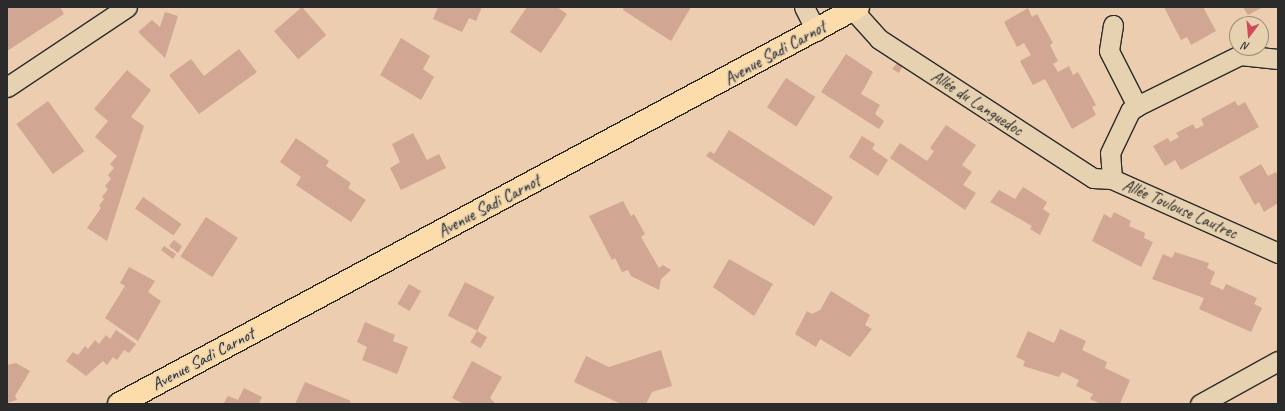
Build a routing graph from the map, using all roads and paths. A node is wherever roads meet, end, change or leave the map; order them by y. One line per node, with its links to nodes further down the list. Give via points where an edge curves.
1 (127, 7): 7 (street)
2 (804, 7): 5 (street)
3 (855, 9): 5 (main road, Avenue Sadi Carnot); 9 (street, Allée du Languedoc, via 879,39 1093,178)
4 (1113, 25): 8 (street, via 1109,51)
5 (816, 31): 12 (main road, Avenue Sadi Carnot)
6 (1278, 59): 8 (street, Allée Toulouse Lautrec, via 1240,55)
7 (7, 87)
8 (1137, 106): 9 (street, Allée Toulouse Lautrec, via 1130,112 1110,153)
9 (1112, 178): 10 (street, Allée Toulouse Lautrec)
10 (1278, 253)
11 (1278, 361): 13 (street)
12 (119, 404)
13 (1200, 404)

